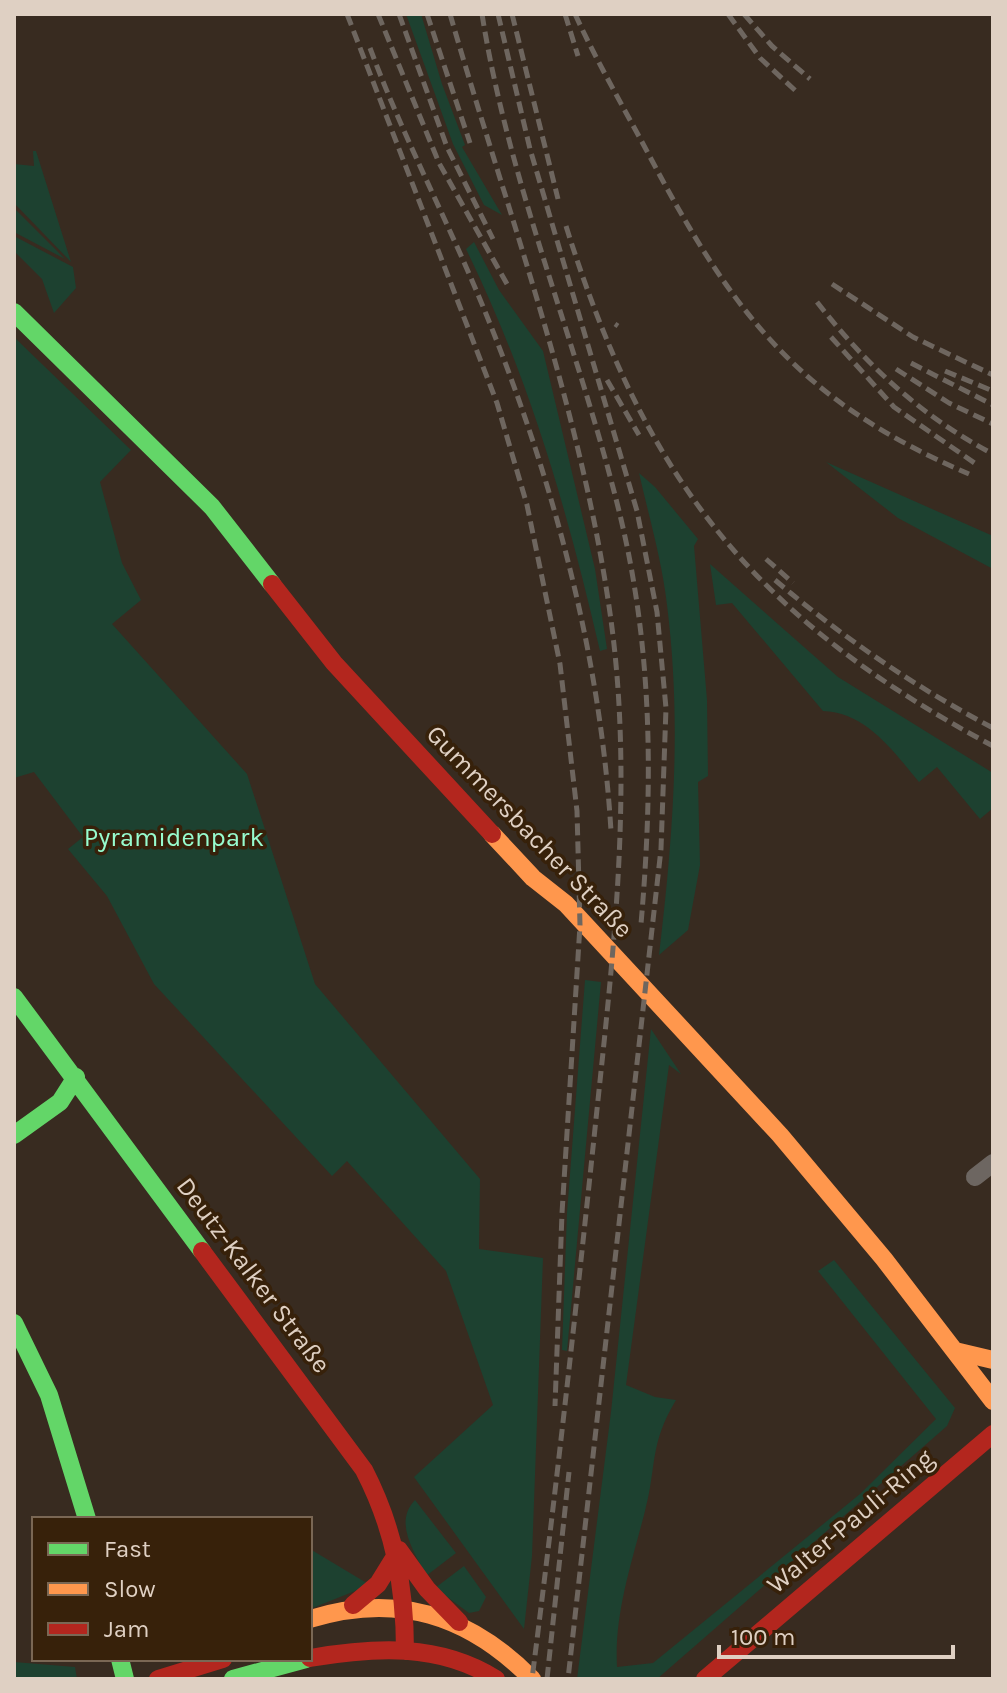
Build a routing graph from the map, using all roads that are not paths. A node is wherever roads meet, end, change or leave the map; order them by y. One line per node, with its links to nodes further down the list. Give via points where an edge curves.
1 (14, 312): 10 (main road, Gummersbacher Straße, via 212,507 334,663 780,1135)
2 (14, 997): 3 (main road, Deutz-Kalker Straße)
3 (76, 1077): 4 (main road, Deutz-Kalker Straße); 5 (main road, via 60,1102)
4 (100, 1111): 5 (main road); 15 (main road, Deutz-Kalker Straße, via 344,1438 381,1500)
5 (44, 1113): 6 (main road)
6 (14, 1135)
7 (993, 1163): 8 (street)
8 (975, 1177)
9 (14, 1323): 14 (main road, via 49,1395)
10 (955, 1351): 11 (main road); 12 (main road, Gummersbacher Straße)
11 (993, 1360)
12 (993, 1401)
13 (993, 1434): 28 (main road, Walter-Pauli-Ring)
14 (86, 1517)
15 (399, 1550): 16 (main road, via 378,1584); 17 (main road, Deutz-Kalker Straße); 19 (main road)
16 (353, 1605): 17 (main road); 18 (main road)
17 (405, 1607): 19 (main road); 20 (main road, Deutz-Kalker Straße)
18 (312, 1618)
19 (463, 1626): 27 (main road)
20 (405, 1651): 21 (main road); 26 (main road, via 464,1662)
21 (312, 1659)
22 (216, 1661): 24 (main road)
23 (300, 1661): 25 (main road)
24 (158, 1679)
25 (233, 1679)
26 (496, 1679)
27 (532, 1679)
28 (705, 1679)

